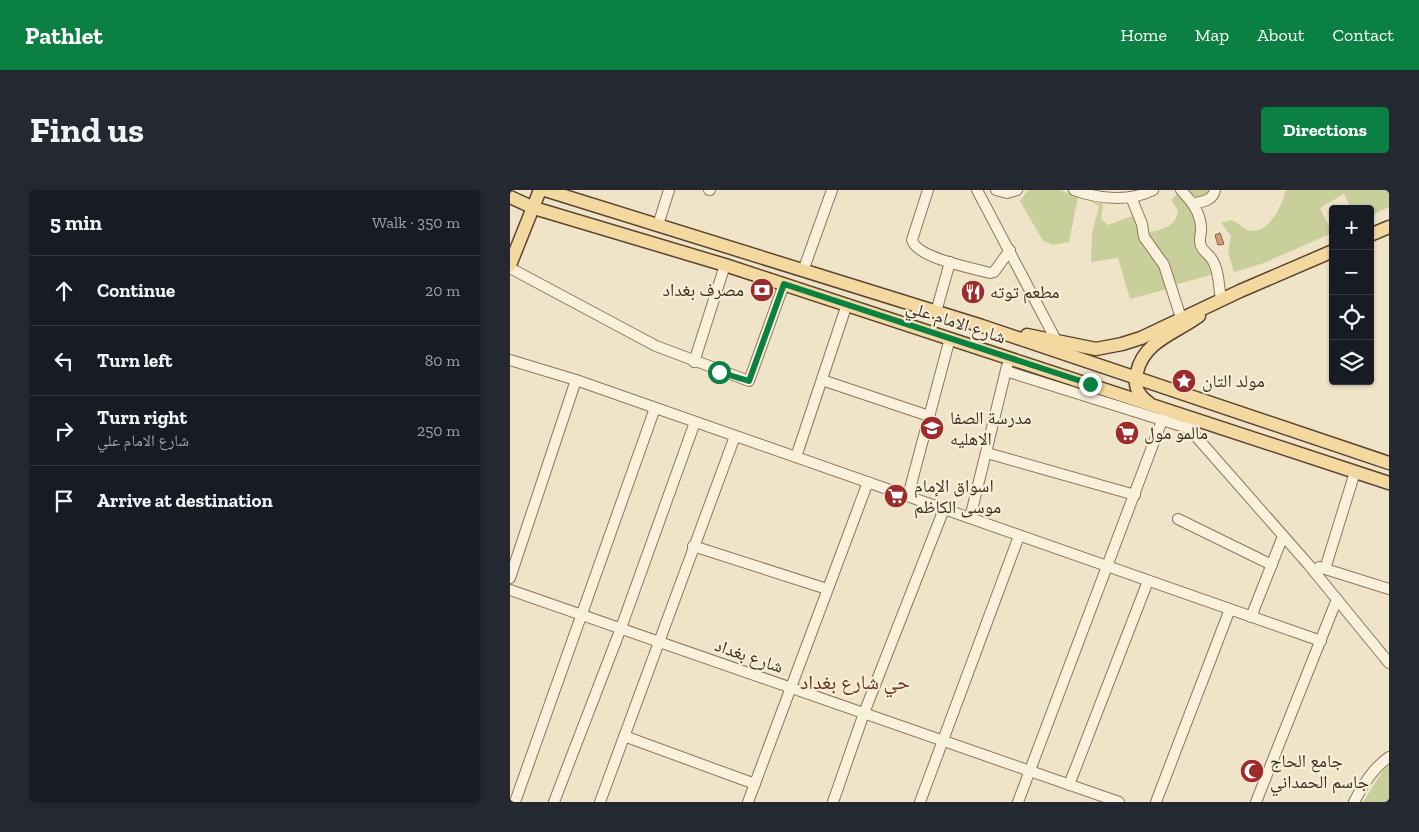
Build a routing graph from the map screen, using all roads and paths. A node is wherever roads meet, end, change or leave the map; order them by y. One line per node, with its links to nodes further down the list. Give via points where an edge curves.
1 (513, 190): 14 (main road)
2 (540, 190): 17 (main road)
3 (545, 190): 18 (main road, شارع الامام علي)
4 (669, 190): 18 (street)
5 (832, 190): 26 (street)
6 (928, 190): 23 (street, via 912,240 914,247)
7 (977, 190): 21 (street)
8 (996, 190): 9 (street, via 1007,193)
9 (1017, 190)
10 (1074, 190): 15 (street, via 1087,195)
11 (1153, 190): 15 (street)
12 (1181, 190): 16 (street)
13 (1215, 190): 16 (street, via 1209,199)
14 (510, 197): 17 (main road, شارع الامام علي)
15 (1131, 197): 31 (street, via 1144,237 1164,266)
16 (1194, 203): 28 (street, via 1202,228 1200,243 1212,258)
17 (534, 208): 24 (main road, شارع الامام علي); 25 (main road)
18 (658, 226): 26 (main road, شارع الامام علي)
19 (1389, 227): 20 (main road)
20 (1374, 233)
21 (1010, 250): 23 (street, via 990,273); 34 (street)
22 (1329, 253): 28 (main road, شارع الامام علي)
23 (950, 262): 30 (street)
24 (725, 265): 27 (main road, شارع الامام علي); 38 (street)
25 (510, 267): 38 (street, via 638,337)
26 (803, 271): 30 (main road, شارع الامام علي)
27 (784, 284): 29 (main road, شارع الامام علي); 38 (street, via 749,381)
28 (1221, 300): 31 (main road, شارع الامام علي); 40 (main road, via 1153,345 1140,361)
29 (847, 304): 33 (main road, شارع الامام علي); 42 (street)
30 (936, 312): 32 (main road, شارع الامام علي)
31 (1181, 318): 34 (main road, شارع الامام علي, via 1141,338 1104,349)
32 (982, 326): 34 (main road, شارع الامام علي); 37 (main road, شارع الامام علي)
33 (950, 338): 35 (main road, شارع الامام علي); 47 (street)
34 (1056, 340)
35 (1009, 357): 39 (street); 43 (main road, شارع الامام علي)
36 (510, 360): 41 (street)
37 (1085, 361): 40 (main road, شارع الامام علي); 43 (main road, via 1094,369 1094,374 1086,380)
38 (694, 362)
39 (1006, 371): 46 (street); 51 (street)
40 (1135, 379): 44 (main road, via 1137,390); 53 (main road, شارع الامام علي)
41 (576, 380): 45 (street); 69 (street)
42 (822, 380): 47 (street); 52 (street)
43 (1078, 380): 44 (main road, شارع الامام علي)
44 (1150, 404): 46 (main road, شارع الامام علي)
45 (654, 408): 48 (street); 76 (street)
46 (1164, 415): 49 (main road, شارع الامام علي); 57 (street)
47 (929, 416): 58 (street)
48 (695, 422): 50 (street); 78 (street)
49 (1190, 423): 54 (main road, شارع الامام علي); 63 (street)
50 (734, 436): 52 (street); 64 (street)
51 (987, 453): 57 (street); 60 (street)
52 (796, 457): 55 (street)
53 (1389, 463)
54 (1356, 472): 56 (main road, شارع الامام علي); 68 (street)
55 (868, 482): 58 (street); 71 (street)
56 (1389, 483)
57 (1135, 495): 67 (street)
58 (908, 496): 59 (street)
59 (944, 509): 60 (street); 83 (street)
60 (970, 518): 62 (street)
61 (1178, 520): 65 (street)
62 (1019, 536): 67 (street); 85 (street)
63 (1283, 536): 65 (street); 66 (street)
64 (693, 546): 71 (street); 79 (street)
65 (1272, 564): 77 (street)
66 (1308, 564): 68 (street); 74 (street)
67 (1107, 566): 70 (street); 87 (street)
68 (1325, 569): 72 (street)
69 (510, 578)
70 (1148, 581): 75 (street); 89 (street)
71 (827, 589): 82 (street)
72 (1389, 589)
73 (510, 590): 76 (street, شارع بغداد)
74 (1337, 599): 80 (street); 81 (street)
75 (1230, 609): 77 (street); 98 (street)
76 (582, 614): 78 (street, شارع بغداد); 90 (street)
77 (1251, 617): 80 (street)
78 (621, 628): 79 (street, شارع بغداد); 91 (street)
79 (658, 641): 82 (street, شارع بغداد); 84 (street)
80 (1321, 641): 99 (street)
81 (1388, 658)
82 (790, 687): 83 (street, شارع بغداد); 88 (street)
83 (864, 713): 85 (street, شارع بغداد); 94 (street)
84 (624, 736): 88 (street); 92 (street)
85 (944, 741): 87 (street, شارع بغداد); 95 (street)
86 (1389, 757): 100 (street, via 1365,782)
87 (1031, 771): 89 (street, شارع بغداد); 96 (street)
88 (755, 784): 93 (street)
89 (1069, 785): 97 (street, شارع بغداد)
90 (516, 802)
91 (554, 802)
92 (600, 802)
93 (748, 802)
94 (833, 802)
95 (920, 802)
96 (1018, 802)
97 (1119, 802)
98 (1156, 802)
99 (1256, 802)
100 (1354, 802)

